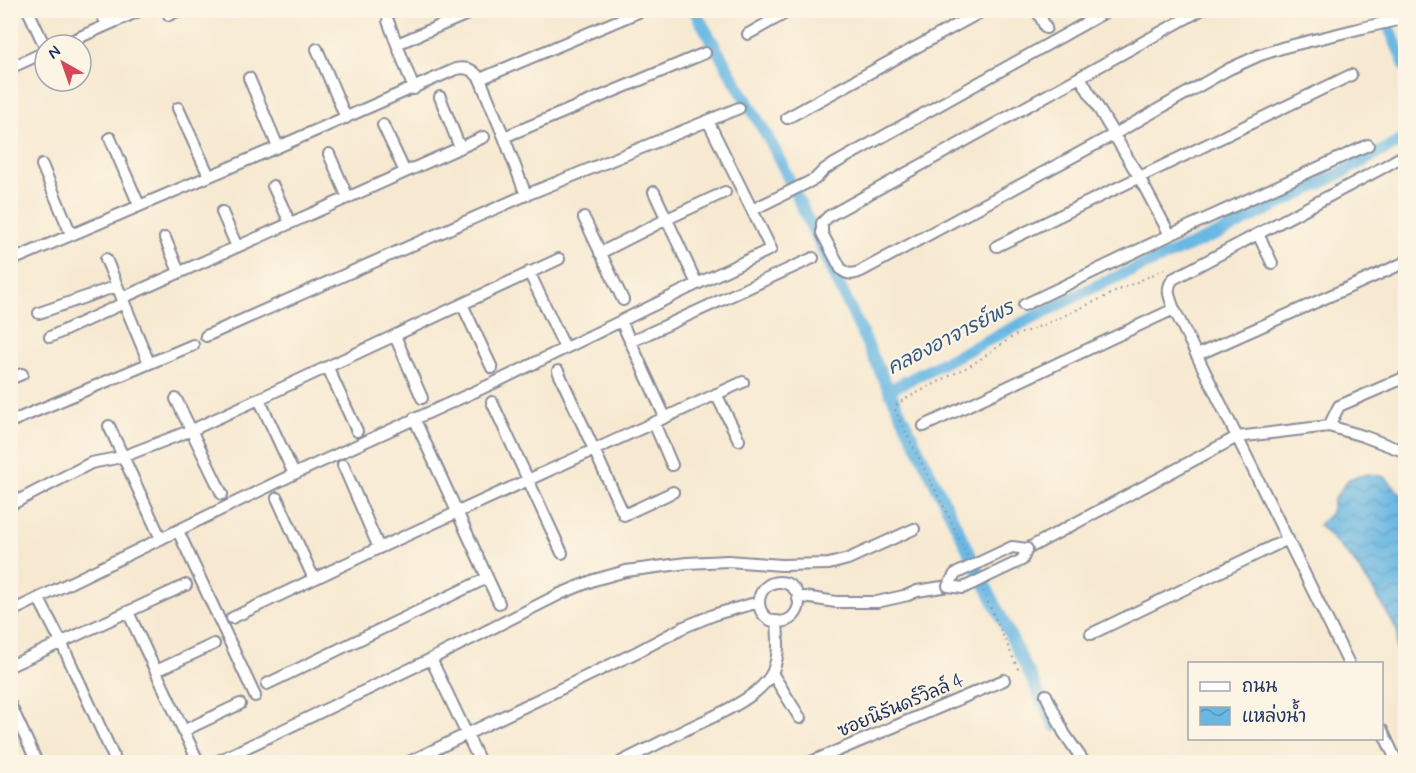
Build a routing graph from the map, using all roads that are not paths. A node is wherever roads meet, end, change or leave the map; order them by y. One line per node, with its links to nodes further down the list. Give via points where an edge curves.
1 (28, 10): 17 (street)
2 (100, 10): 15 (street)
3 (141, 10): 15 (street)
4 (167, 10): 5 (street, via 169,15)
5 (180, 10)
6 (477, 10): 20 (street)
7 (643, 10): 28 (street)
8 (791, 10): 19 (street)
9 (984, 10): 34 (street)
10 (1038, 10): 16 (street)
11 (1110, 10): 56 (street, via 825,169 814,179)
12 (1201, 10): 26 (street)
13 (1406, 18): 37 (street, bridge, via 1260,55)
14 (388, 21): 20 (street)
15 (107, 26): 18 (street)
16 (1046, 28)
17 (39, 33)
18 (90, 33)
19 (748, 34)
20 (397, 44): 29 (street)
21 (316, 49): 33 (street)
22 (705, 53): 39 (street)
23 (33, 57): 24 (street)
24 (10, 68)
25 (1351, 75): 49 (street)
26 (1080, 77): 37 (street); 37 (street, via 825,219 822,233 841,269 850,274 861,271)
27 (249, 78): 42 (street)
28 (480, 79): 29 (street, via 471,69 456,69); 39 (street)
29 (414, 89): 33 (street)
30 (440, 97): 43 (street)
31 (178, 108): 48 (street)
32 (739, 108): 35 (street)
33 (346, 118): 42 (street)
34 (787, 118)
35 (708, 121): 53 (street); 56 (street)
36 (383, 125): 47 (street)
37 (1113, 135): 49 (street)
38 (484, 137): 43 (street)
39 (504, 137): 53 (street)
40 (110, 138): 55 (street)
41 (1368, 145): 63 (street)
42 (278, 147): 48 (street)
43 (459, 148): 47 (street)
44 (329, 154): 54 (street)
45 (1406, 154): 62 (street)
46 (42, 165): 61 (street)
47 (405, 172): 54 (street)
48 (209, 176): 55 (street)
49 (1139, 177): 63 (street); 65 (street)
50 (273, 186): 60 (street)
51 (654, 192): 59 (street)
52 (725, 192): 59 (street)
53 (526, 195): 85 (street)
54 (348, 198): 60 (street)
55 (139, 205): 61 (street)
56 (752, 210): 76 (street, via 771,249)
57 (222, 212): 66 (street)
58 (584, 218): 67 (street)
59 (667, 219): 67 (street); 76 (street)
60 (290, 223): 66 (street)
61 (71, 234): 71 (street)
62 (1258, 234): 73 (street); 82 (street, via 1173,279 1168,290)
63 (1170, 235): 81 (street)
64 (165, 238): 74 (street)
65 (997, 246)
66 (237, 247): 74 (street)
67 (600, 253): 79 (street)
68 (813, 258): 88 (street)
69 (106, 259): 77 (street)
70 (560, 259): 75 (street)
71 (10, 261)
72 (1406, 262): 91 (street)
73 (1272, 263)
74 (179, 272): 78 (street)
75 (529, 272): 80 (street); 90 (street)
76 (697, 284): 84 (street)
77 (117, 286): 78 (street); 83 (street)
78 (123, 300): 87 (street); 92 (street)
79 (623, 300)
80 (462, 304): 86 (street); 94 (street)
81 (1024, 306)
82 (1174, 309): 91 (street); 110 (street)
83 (39, 313)
84 (621, 321): 88 (street); 90 (street)
85 (206, 336)
86 (395, 336): 93 (street); 101 (street)
87 (50, 337)
88 (630, 342): 105 (street)
89 (193, 345): 92 (street)
90 (565, 348): 106 (street)
91 (1197, 355): 114 (street)
92 (149, 363): 107 (street)
93 (328, 368): 103 (street); 113 (street)
94 (492, 368)
95 (558, 371): 116 (street)
96 (22, 374): 98 (street)
97 (1406, 377): 111 (street, via 1339,406)
98 (10, 379)
99 (743, 382): 100 (street)
100 (716, 394): 105 (street); 115 (street)
101 (422, 398)
102 (176, 399): 112 (street)
103 (259, 399): 112 (street); 121 (street)
104 (492, 402): 122 (street)
105 (665, 417): 108 (street)
106 (414, 418): 121 (street); 127 (street)
107 (10, 422)
108 (654, 423): 116 (street); 120 (street)
109 (109, 426): 118 (street)
110 (924, 426)
111 (1329, 426): 114 (street); 117 (street)
112 (192, 430): 118 (street); 124 (street)
113 (357, 431)
114 (1237, 437): 131 (street); 133 (street)
115 (739, 440)
116 (593, 450): 122 (street); 123 (street, via 624,515)
117 (1406, 452)
118 (122, 457): 126 (street, via 91,464); 130 (street)
119 (343, 465): 132 (street)
120 (672, 465)
121 (294, 474): 129 (street)
122 (527, 480): 127 (street); 134 (street)
123 (673, 492)
124 (222, 494)
125 (277, 498): 137 (street)
126 (10, 505)
127 (458, 512): 132 (street); 136 (street)
128 (914, 529): 135 (street, via 840,562)
129 (178, 531): 130 (street); 160 (street)
130 (161, 539): 141 (street)
131 (1288, 539): 149 (street); 153 (street)
132 (380, 548): 137 (street)
133 (1027, 549): 140 (street, bridge, via 1012,547 956,574); 140 (street, bridge, via 1022,560 983,579 963,588)
134 (562, 553)
135 (781, 565): 138 (street); 152 (street, via 728,561 626,571 560,594)
136 (487, 578): 144 (street); 158 (street)
137 (314, 579): 147 (street)
138 (777, 582): 142 (street, via 789,584); 143 (street, via 766,586)
139 (186, 585): 146 (street)
140 (948, 586): 142 (street, via 877,602)
141 (39, 599): 145 (street); 150 (street)
142 (798, 599): 148 (street, via 793,615)
143 (759, 602): 148 (street, via 766,617); 166 (street, via 684,627)
144 (499, 603)
145 (10, 612)
146 (128, 612): 150 (street); 155 (street)
147 (232, 618)
148 (777, 621): 156 (street, via 779,652)
149 (1091, 634)
150 (61, 642): 154 (street); 169 (street)
151 (214, 644): 155 (street)
152 (431, 659): 166 (street); 170 (street)
153 (1349, 662)
154 (10, 666)
155 (156, 671): 164 (street)
156 (772, 673): 163 (street); 173 (street, via 744,700)
157 (1004, 680): 174 (street, ซอยนิรันดร์วิลล์ 4)
158 (267, 684)
159 (1046, 695): 175 (street, via 1064,733)
160 (255, 696)
161 (10, 704): 168 (street)
162 (240, 704): 164 (street)
163 (800, 718)
164 (183, 731): 167 (street)
165 (1383, 732): 176 (street)
166 (467, 735): 171 (street); 172 (street)
167 (196, 757)
168 (35, 758)
169 (115, 762)
170 (216, 762)
171 (409, 762)
172 (480, 762)
173 (621, 762)
174 (811, 762)
175 (1084, 762)
176 (1402, 762)

